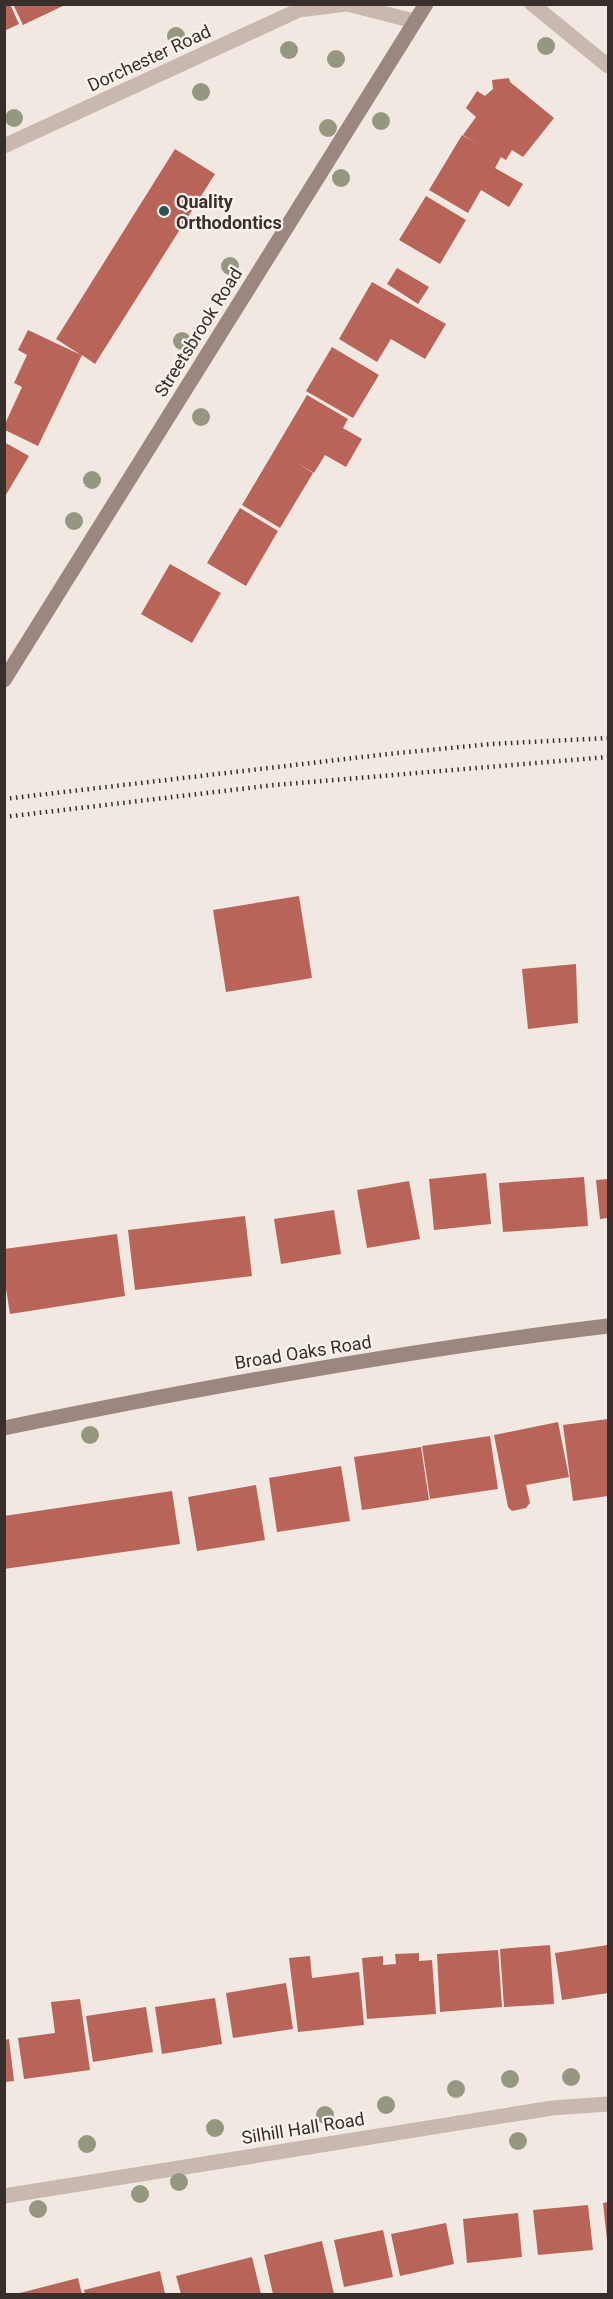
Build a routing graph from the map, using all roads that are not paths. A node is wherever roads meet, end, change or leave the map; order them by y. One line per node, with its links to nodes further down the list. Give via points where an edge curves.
1 (347, 4): 4 (street, Dorchester Road); 6 (street, Dorchester Road, via 298,10)
2 (426, 4): 4 (main road, Streetsbrook Road)
3 (532, 4): 5 (street)
4 (414, 21): 7 (main road, Streetsbrook Road)
5 (609, 66)
6 (4, 146)
7 (5, 680)
8 (609, 1326): 9 (main road, Broad Oaks Road, via 205,1387)
9 (4, 1428)
10 (609, 2104): 11 (street, Silhill Hall Road, via 552,2108)
11 (4, 2196)

